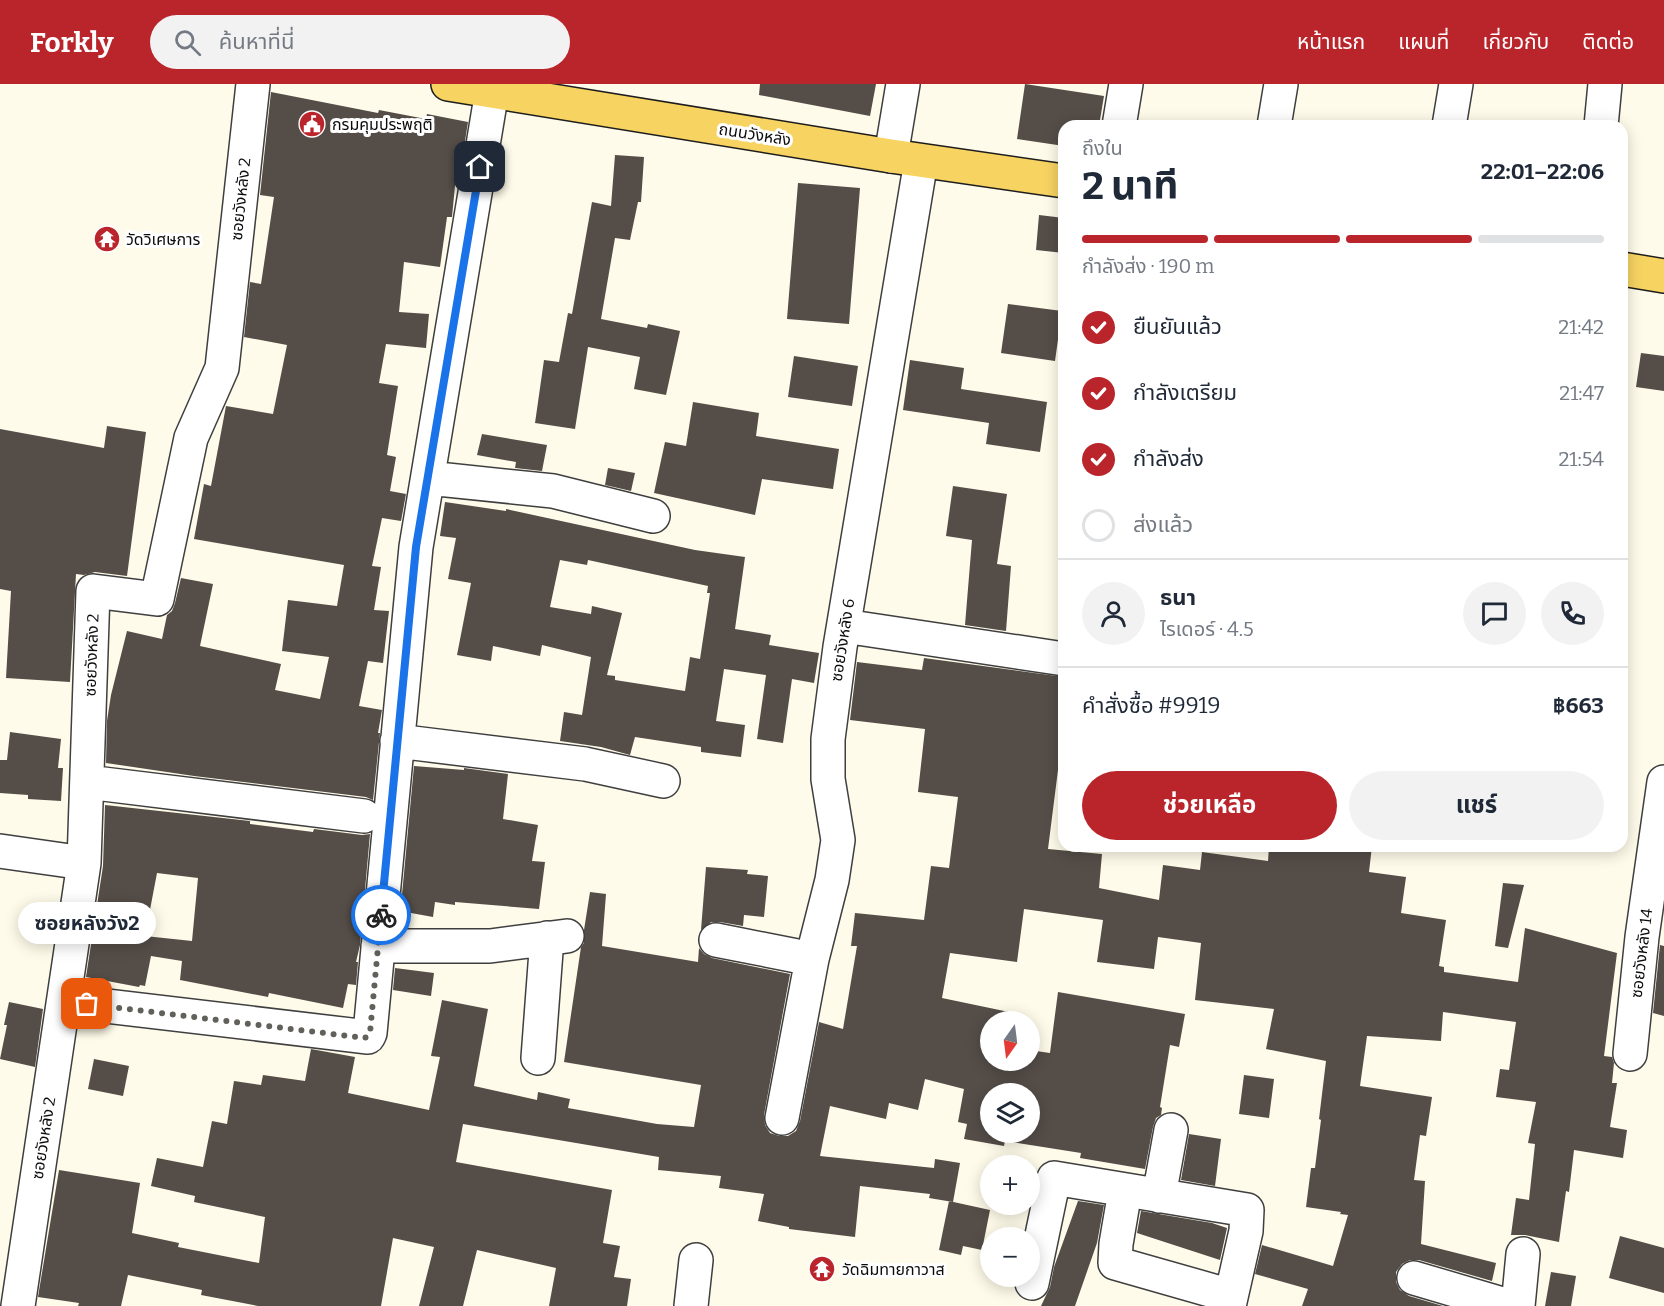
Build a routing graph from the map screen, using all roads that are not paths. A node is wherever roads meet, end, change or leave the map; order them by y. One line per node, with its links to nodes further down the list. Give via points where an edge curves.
1 (253, 84): 24 (street, ซอยวังหลัง 2, via 222,369 191,438 158,599 93,591)
2 (448, 84): 8 (main road, ถนนวังหลัง)
3 (903, 84): 14 (street, ซอยวังหลัง 6)
4 (1126, 84): 10 (street)
5 (1281, 84): 11 (street)
6 (1456, 84): 12 (street)
7 (1605, 84): 13 (street)
8 (492, 91): 9 (main road, ถนนวังหลัง); 18 (street)
9 (575, 94): 14 (main road, ถนนวังหลัง)
10 (1120, 120)
11 (1275, 120)
12 (1450, 120)
13 (1602, 120)
14 (906, 159): 15 (main road, ถนนวังหลัง); 20 (street, ซอยวังหลัง 6)
15 (1058, 180)
16 (1628, 270): 17 (main road)
17 (1664, 276)
18 (428, 478): 19 (street, via 554,491); 22 (street, via 416,547)
19 (653, 516)
20 (844, 627): 21 (street); 32 (street, ซอยวังหลัง 6, via 828,739 828,779 838,840)
21 (1058, 658)
22 (397, 741): 23 (street, via 585,764); 31 (street)
23 (663, 781)
24 (87, 782): 26 (street); 28 (street, ซอยวังหลัง 2)
25 (1664, 782): 30 (street, ซอยวังหลัง 14)
26 (364, 816)
27 (0, 851): 28 (street)
28 (84, 863): 33 (street, ซอยวังหลัง 2)
29 (716, 940): 32 (street)
30 (1653, 940): 34 (street, ซอยวังหลัง 14)
31 (378, 946): 33 (street, via 370,1033 365,1038); 35 (street, via 490,946 557,937)
32 (812, 959): 36 (street, ซอยวังหลัง 6)
33 (64, 1001): 45 (street, ซอยวังหลัง 2)
34 (1630, 1054)
35 (538, 1058)
36 (782, 1118)
37 (1171, 1130): 39 (street)
38 (1125, 1191): 39 (street); 40 (street, via 1054,1178); 44 (street, via 1115,1263)
39 (1159, 1196): 44 (street, via 1247,1210)
40 (1040, 1245)
41 (1523, 1254): 48 (street)
42 (696, 1260): 46 (street)
43 (1414, 1278): 47 (street)
44 (1230, 1301)
45 (18, 1306)
46 (691, 1306)
47 (1509, 1306)
48 (1518, 1306)

